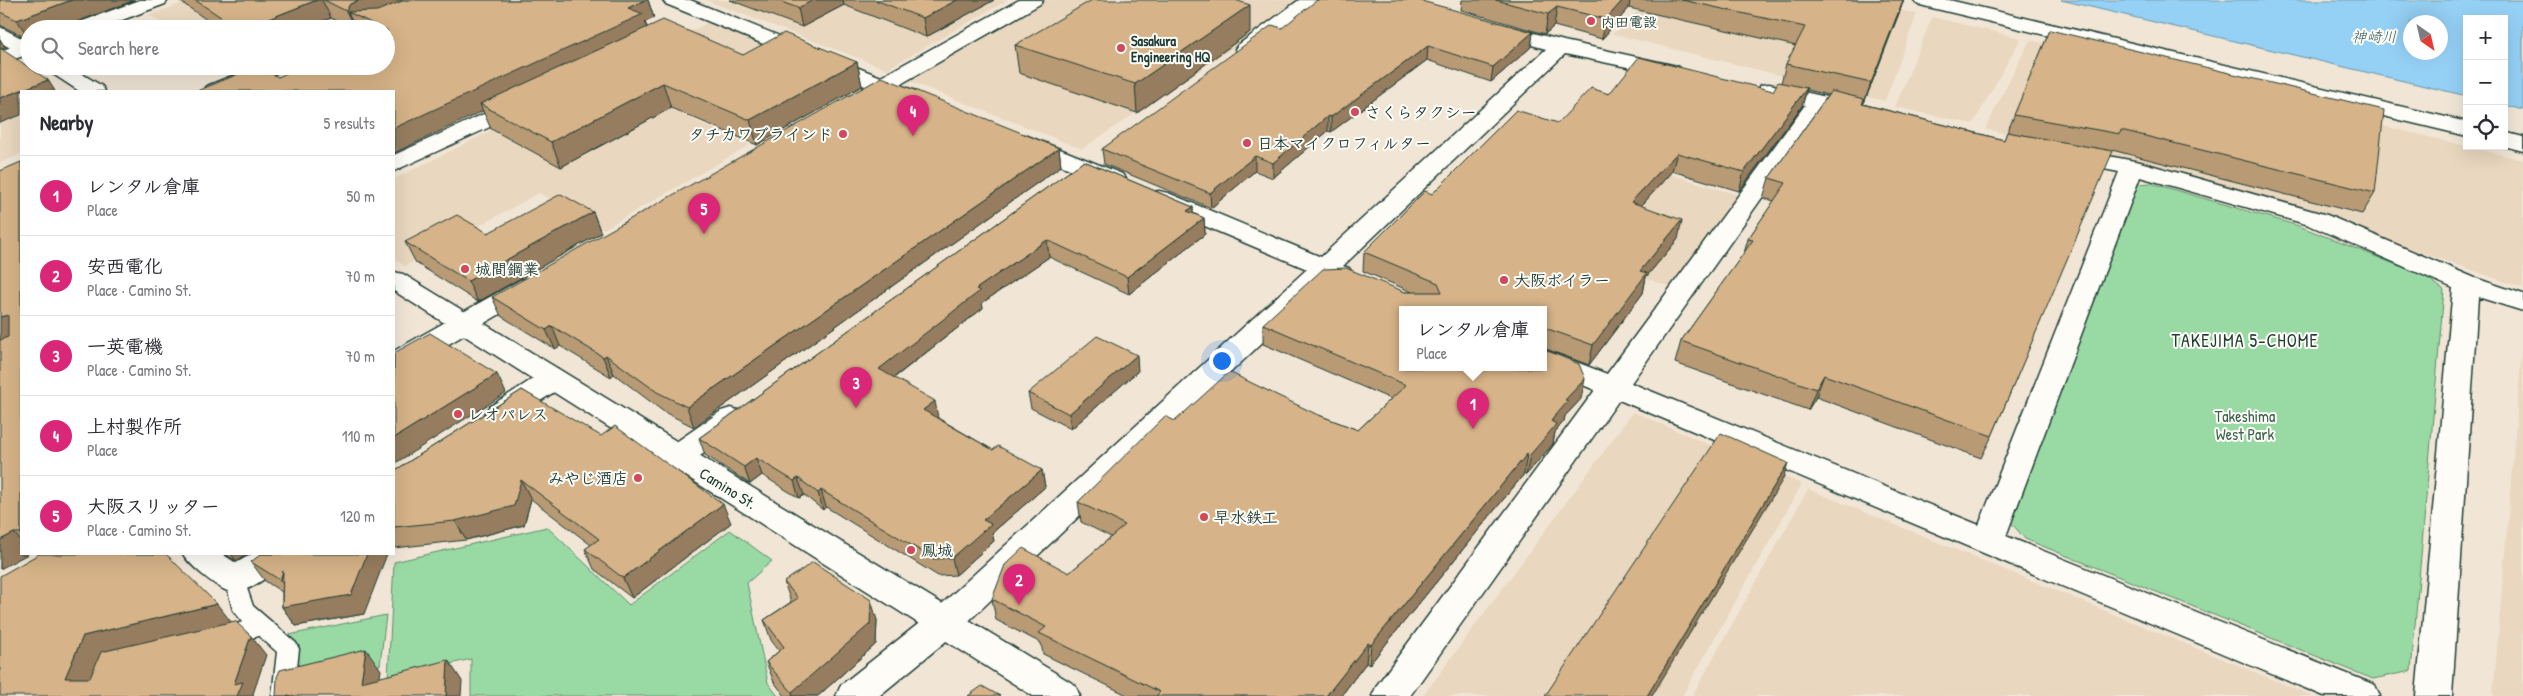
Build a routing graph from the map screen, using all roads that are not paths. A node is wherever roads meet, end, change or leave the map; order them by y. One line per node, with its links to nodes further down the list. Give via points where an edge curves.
1 (158, 0): 7 (street)
2 (673, 0): 6 (street)
3 (1033, 0): 19 (street)
4 (1312, 0): 15 (street)
5 (1924, 0): 28 (street)
6 (710, 15): 9 (street); 19 (street)
7 (104, 20)
8 (1478, 24): 12 (street)
9 (683, 28)
10 (0, 33): 11 (street)
11 (20, 44)
12 (1561, 47): 18 (street); 38 (street)
13 (20, 52): 14 (street)
14 (0, 58)
15 (1225, 63)
16 (68, 75): 21 (street)
17 (254, 75): 22 (street)
18 (1695, 75)
19 (882, 86): 24 (street); 26 (street)
20 (1752, 87): 25 (street)
21 (92, 90)
22 (217, 90)
23 (538, 96): 34 (street)
24 (856, 100)
25 (1819, 101): 27 (street); 48 (street)
26 (928, 104)
27 (1877, 116)
28 (2463, 128)
29 (1000, 133): 35 (street)
30 (2508, 140): 31 (street)
31 (2523, 144)
32 (1106, 148): 35 (street)
33 (2048, 152): 36 (street)
34 (395, 164)
35 (1082, 165): 37 (street); 38 (street)
36 (2132, 167): 42 (street, via 2318,220); 52 (street)
37 (1058, 183)
38 (1324, 268): 41 (street); 56 (street)
39 (548, 275): 44 (street)
40 (395, 281): 44 (street, Camino St.)
41 (1358, 282)
42 (2466, 284): 43 (street); 64 (street)
43 (2523, 303)
44 (463, 324): 46 (street); 47 (street, Camino St.)
45 (1547, 360): 48 (street)
46 (395, 362)
47 (552, 380): 50 (street); 51 (street, Camino St.)
48 (1613, 387): 52 (street); 62 (street)
49 (750, 404): 51 (street)
50 (477, 428)
51 (677, 457): 56 (street, Camino St.)
52 (1988, 542): 63 (street)
53 (200, 555): 55 (street)
54 (276, 555): 55 (street)
55 (235, 580): 57 (lane, via 244,610)
56 (944, 623): 60 (street); 61 (street, Camino St.)
57 (263, 626): 58 (lane); 59 (lane, via 288,648)
58 (205, 640)
59 (283, 696)
60 (854, 696)
61 (1062, 696)
62 (1390, 696)
63 (2362, 696)
64 (2434, 696)

